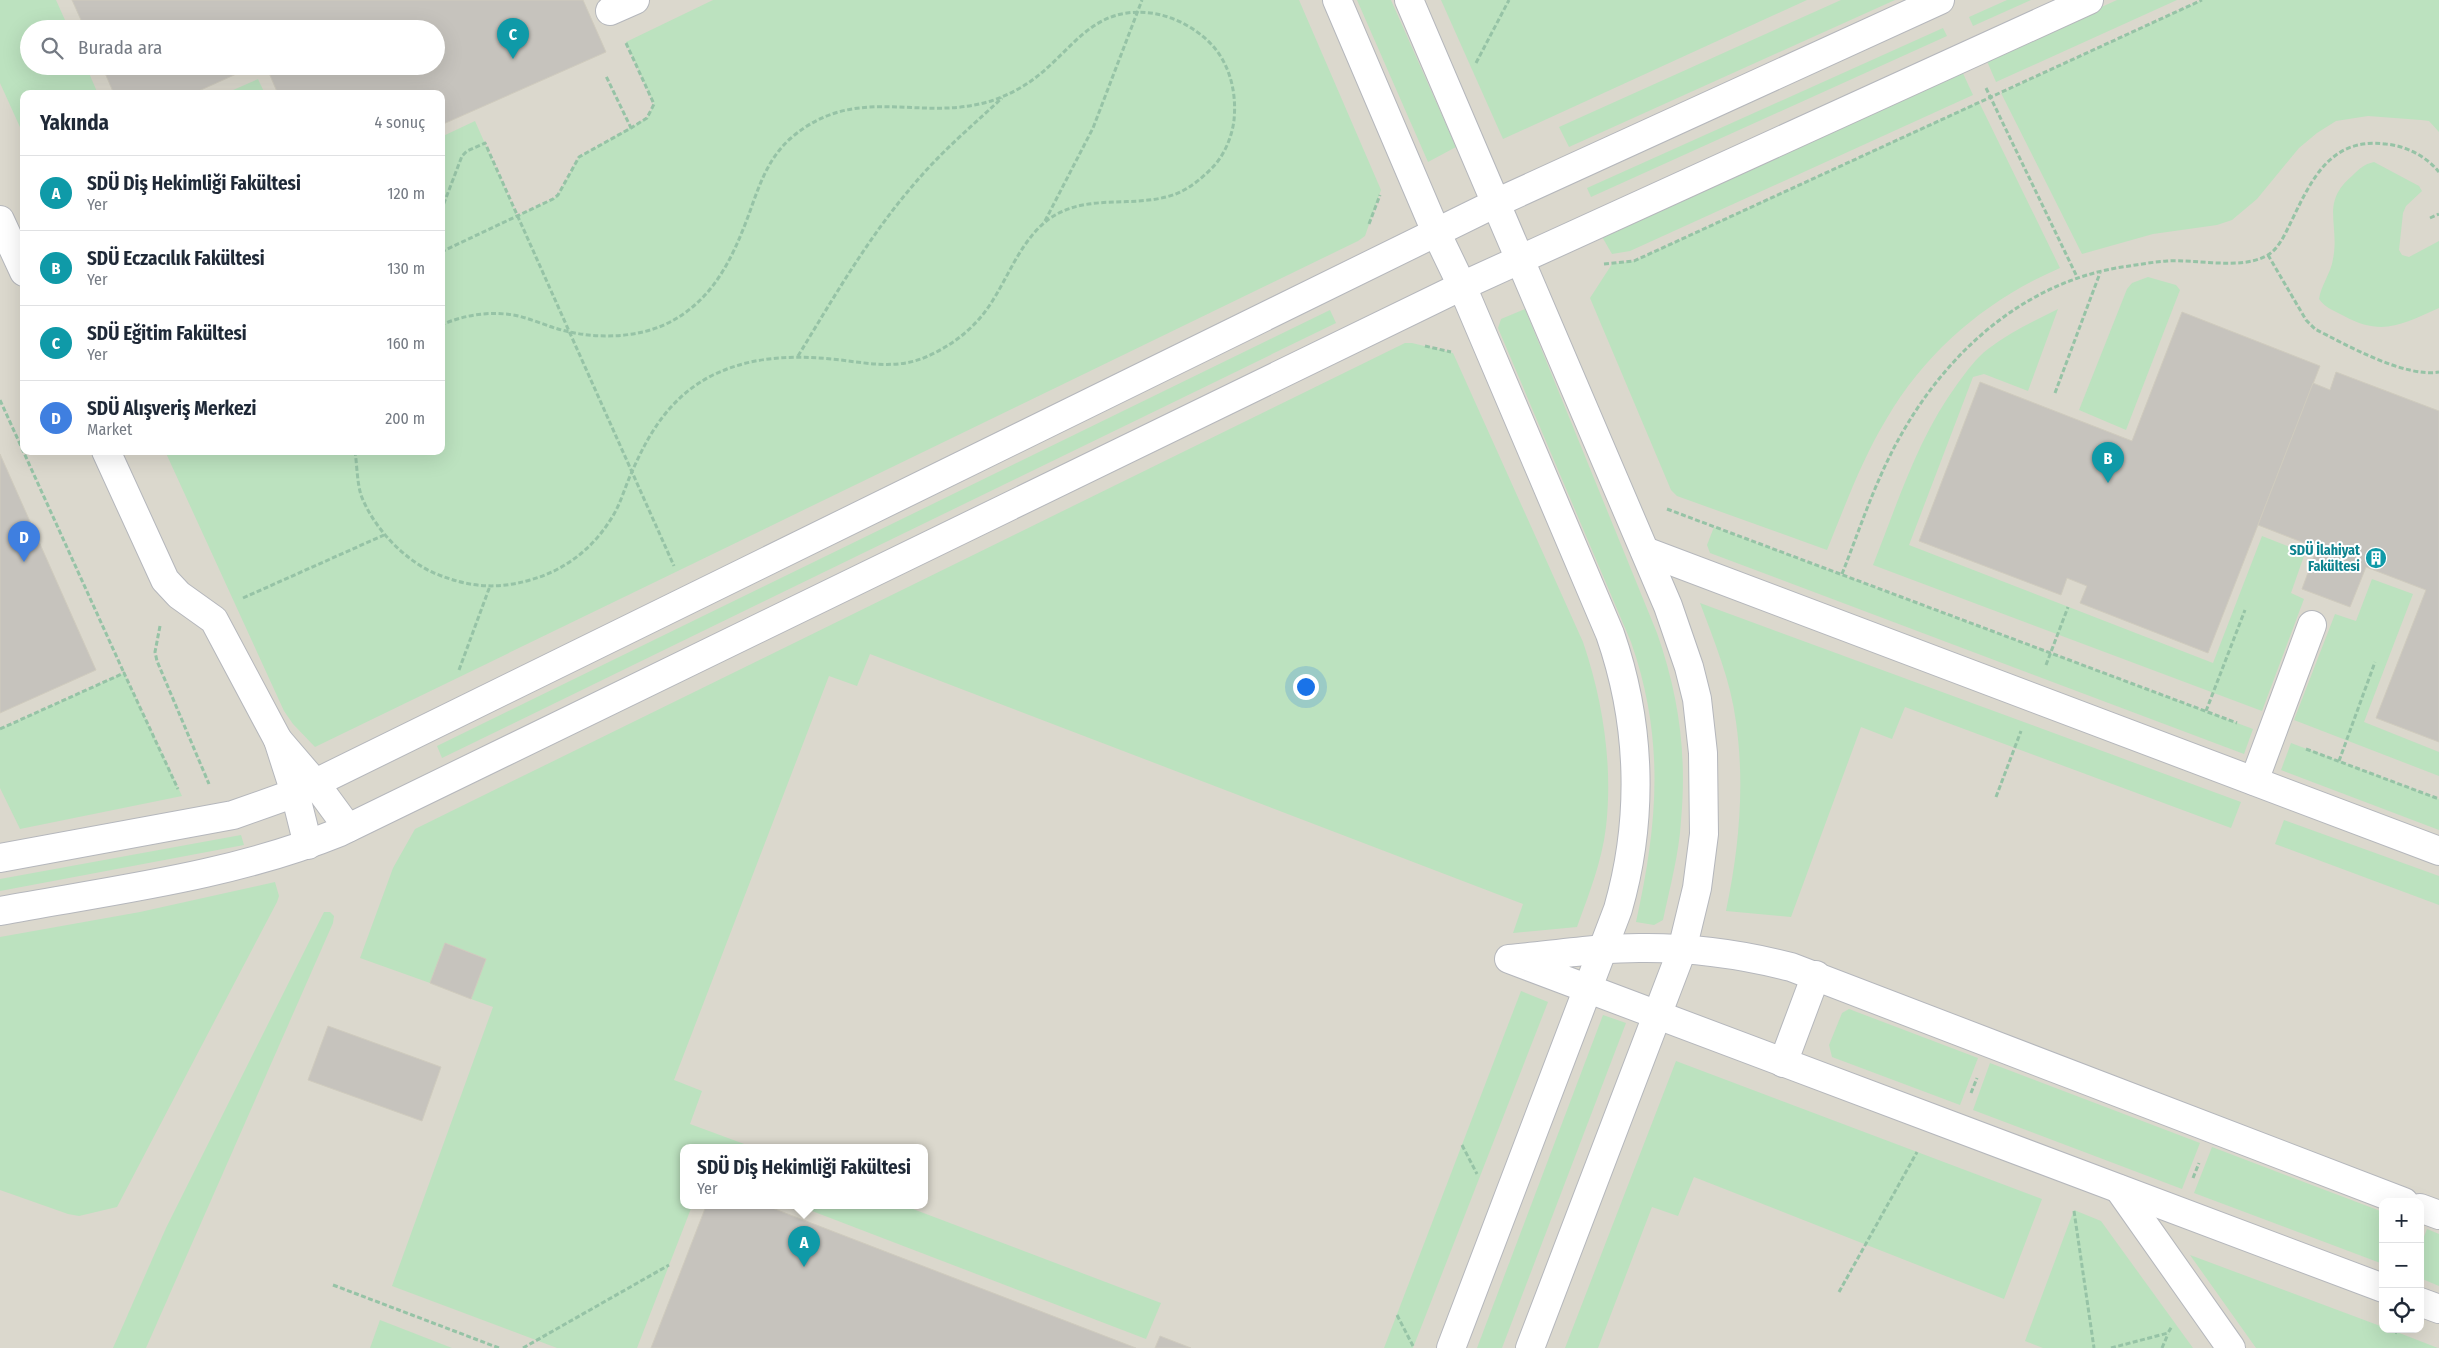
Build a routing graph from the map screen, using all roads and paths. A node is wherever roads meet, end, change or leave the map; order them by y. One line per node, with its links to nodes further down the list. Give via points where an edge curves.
1 (635, 0): 9 (street)
2 (1142, 0): 10 (path)
3 (1336, 0): 28 (street)
4 (1409, 0): 21 (street)
5 (1509, 0): 13 (path)
6 (1940, 0): 21 (street)
7 (2089, 0): 12 (street)
8 (2202, 0): 16 (path)
9 (610, 11)
10 (1137, 14): 15 (path, via 1128,13 1098,22 1073,40 1048,68 1020,90); 26 (path, via 1092,128); 26 (path, via 1159,14 1188,25 1212,44 1229,71 1236,101 1232,133 1219,161 1196,183 1169,197 1094,202 1066,210)
11 (626, 42): 17 (path, via 654,104 647,118)
12 (1969, 54): 16 (path); 31 (street)
13 (1472, 70)
14 (606, 76): 17 (path)
15 (1005, 95): 38 (path, via 988,102 953,108 866,105 826,115 789,139 762,175 731,255 708,295 690,310 644,332 617,335); 41 (path, via 916,181 861,254)
16 (1990, 98): 33 (path, via 1634,261); 35 (path)
17 (631, 128): 23 (path, via 579,157 558,195)
18 (2439, 172): 30 (path, via 2413,152 2392,145 2372,142 2351,146 2334,156 2316,174 2278,245)
19 (1382, 190): 27 (path)
20 (445, 201): 23 (path, via 462,156 484,143)
21 (1496, 203): 28 (street); 31 (street)
22 (2439, 214): 24 (path)
23 (517, 216): 29 (path); 38 (path)
24 (2430, 218)
25 (0, 220): 32 (street)
26 (1045, 222): 41 (path, via 1027,242 990,305 963,336 924,359 880,366)
27 (1368, 226)
28 (1436, 232): 36 (street); 68 (street)
29 (445, 250)
30 (2268, 255): 34 (path, via 2255,261 2240,262 2168,261 2119,267); 42 (path, via 2306,320 2316,329 2408,371)
31 (1520, 258): 36 (street); 52 (street)
32 (20, 263)
33 (1596, 263)
34 (2100, 273): 35 (path); 43 (path)
35 (2078, 279): 54 (path, via 2037,295 2008,313 1978,336 1953,362 1926,396 1896,445)
36 (1462, 286): 72 (street); 77 (street, via 1610,634 1624,680 1634,749 1635,818 1625,885)
37 (445, 323): 38 (path, via 463,316 508,314)
38 (568, 332): 49 (path)
39 (1420, 345): 40 (path)
40 (1452, 353)
41 (798, 356): 49 (path, via 742,363 689,389 672,404 654,428)
42 (2439, 372)
43 (2055, 393)
44 (0, 400): 45 (path)
45 (20, 444)
46 (25, 455): 61 (path)
47 (108, 455): 56 (street)
48 (356, 455): 51 (path, via 361,494)
49 (631, 472): 53 (path); 55 (path, via 614,514 588,549 552,574 507,587)
50 (1659, 506): 54 (path)
51 (384, 535): 55 (path, via 418,566 460,584); 58 (path)
52 (1645, 551): 67 (street); 78 (street, via 1689,667 1697,699 1703,753 1705,807 1701,861)
53 (676, 572)
54 (1842, 574): 63 (path)
55 (490, 586): 62 (path)
56 (171, 588): 58 (street); 69 (path, via 156,638 157,662)
57 (2244, 610): 63 (path)
58 (208, 614): 68 (street, via 221,631)
59 (2312, 625): 65 (street)
60 (2375, 662): 66 (path)
61 (124, 673): 64 (path); 70 (path)
62 (456, 678)
63 (2206, 711): 65 (path)
64 (0, 728)
65 (2271, 736): 66 (path); 67 (street)
66 (2340, 761): 71 (path)
67 (2254, 781): 74 (street)
68 (305, 788): 72 (street); 73 (street); 75 (street, via 233,815)
69 (211, 789)
70 (182, 796)
71 (2439, 799)
72 (348, 828): 73 (street)
73 (308, 845): 76 (street, via 249,864)
74 (2439, 851)
75 (0, 858)
76 (0, 911)
77 (1604, 950): 78 (street); 80 (street); 80 (street, via 1509,959)
78 (1682, 950): 79 (street, via 1762,959); 81 (street)
79 (1816, 975): 82 (street); 83 (street)
80 (1588, 990): 81 (street); 111 (street)
81 (1656, 1016): 83 (street); 112 (street)
82 (1990, 1042): 84 (street); 85 (path)
83 (1783, 1063): 85 (street)
84 (2212, 1128): 92 (street); 96 (path)
85 (1958, 1129): 91 (street)
86 (1462, 1145): 90 (path)
87 (1908, 1148): 88 (path)
88 (1917, 1152): 89 (path); 102 (path)
89 (1926, 1155)
90 (1479, 1179)
91 (2119, 1189): 96 (street); 116 (street)
92 (2394, 1198)
93 (2067, 1208): 95 (path)
94 (2424, 1209): 98 (street)
95 (2074, 1210): 97 (path); 113 (path)
96 (2180, 1212): 101 (street)
97 (2082, 1214)
98 (2439, 1215)
99 (669, 1265): 110 (path)
100 (333, 1285): 109 (path)
101 (2379, 1287)
102 (1839, 1292)
103 (2424, 1303): 104 (street)
104 (2439, 1309)
105 (1397, 1314): 108 (path)
106 (2174, 1322): 107 (path)
107 (2168, 1333): 114 (path); 115 (path)
108 (1414, 1347)
109 (499, 1348)
110 (523, 1348)
111 (1451, 1348)
112 (1530, 1348)
113 (2094, 1348)
114 (2111, 1348)
115 (2162, 1348)
116 (2231, 1348)

